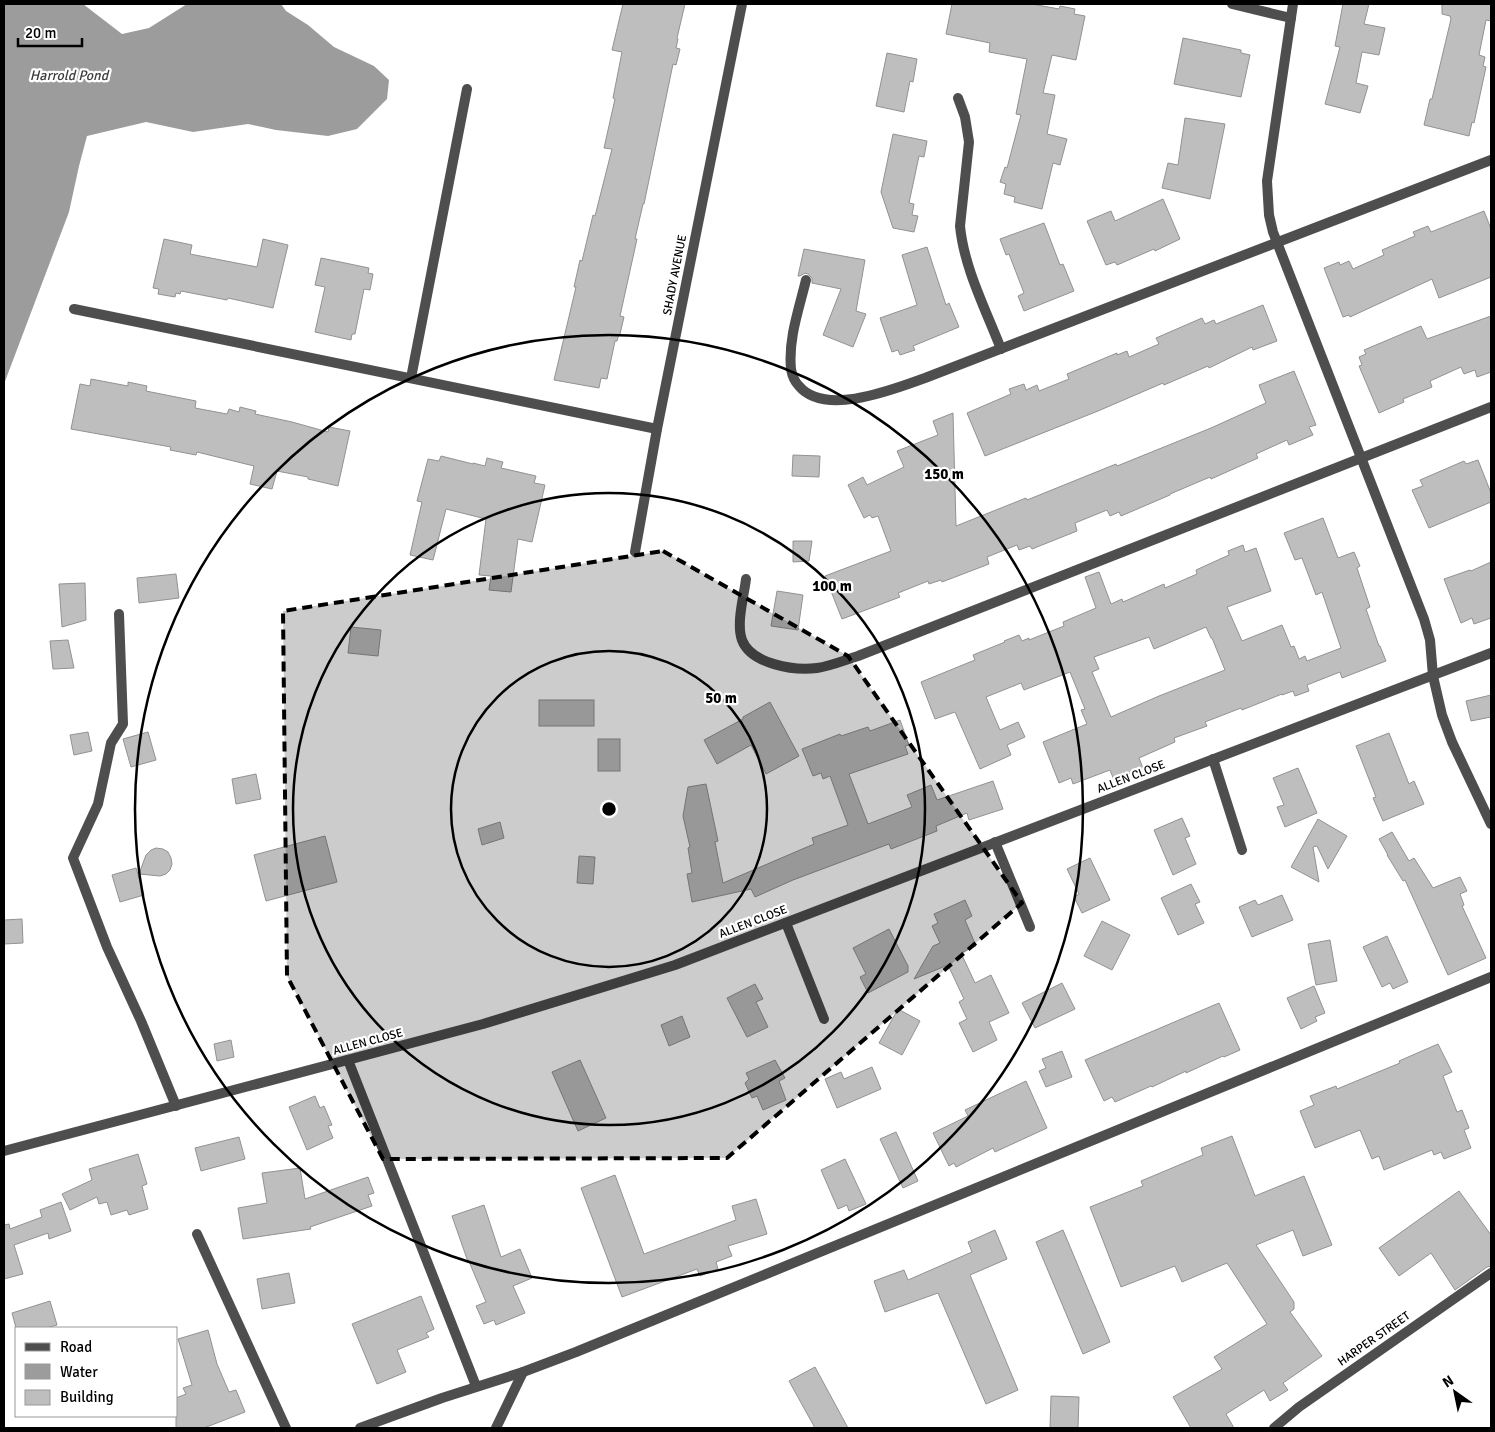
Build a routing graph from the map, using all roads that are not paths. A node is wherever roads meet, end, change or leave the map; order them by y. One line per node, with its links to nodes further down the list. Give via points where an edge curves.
1 (742, 4): 14 (street, SHADY AVENUE)
2 (1232, 4): 4 (street)
3 (1293, 4): 4 (street)
4 (1291, 18): 8 (street, via 1267,181 1269,215)
5 (467, 89): 12 (street)
6 (958, 98): 11 (street, via 969,142 961,238 966,260)
7 (1491, 160): 8 (street)
8 (1276, 242): 11 (street); 15 (street)
9 (806, 280): 11 (street, via 792,339 792,371 805,393 820,399 865,398)
10 (74, 309): 12 (street)
11 (1001, 349)
12 (411, 378): 14 (street)
13 (1491, 407): 15 (street)
14 (657, 429): 16 (street, SHADY AVENUE)
15 (1361, 458): 17 (street, via 858,656 817,668 770,663 750,652 741,633); 20 (street, via 1424,619 1430,640)
16 (635, 552)
17 (746, 579)
18 (119, 614): 30 (street, via 123,724 111,743 98,804 72,858)
19 (1491, 653): 20 (street, ALLEN CLOSE)
20 (1433, 676): 21 (street, ALLEN CLOSE); 22 (street, via 1452,742)
21 (1213, 759): 23 (street, ALLEN CLOSE); 24 (street)
22 (1491, 824)
23 (995, 842): 25 (street, ALLEN CLOSE); 26 (street)
24 (1242, 850)
25 (786, 922): 28 (street); 29 (street, ALLEN CLOSE, via 666,968 483,1024)
26 (1030, 927)
27 (1491, 977): 34 (street)
28 (824, 1019)
29 (348, 1060): 30 (street, ALLEN CLOSE); 35 (street)
30 (176, 1106): 31 (street, ALLEN CLOSE)
31 (4, 1151)
32 (197, 1234): 36 (street)
33 (1491, 1273): 39 (street, HARPER STREET, via 1299,1407)
34 (523, 1372): 35 (street); 38 (street)
35 (476, 1386): 37 (street)
36 (286, 1428)
37 (360, 1428)
38 (496, 1428)
39 (1274, 1428)

